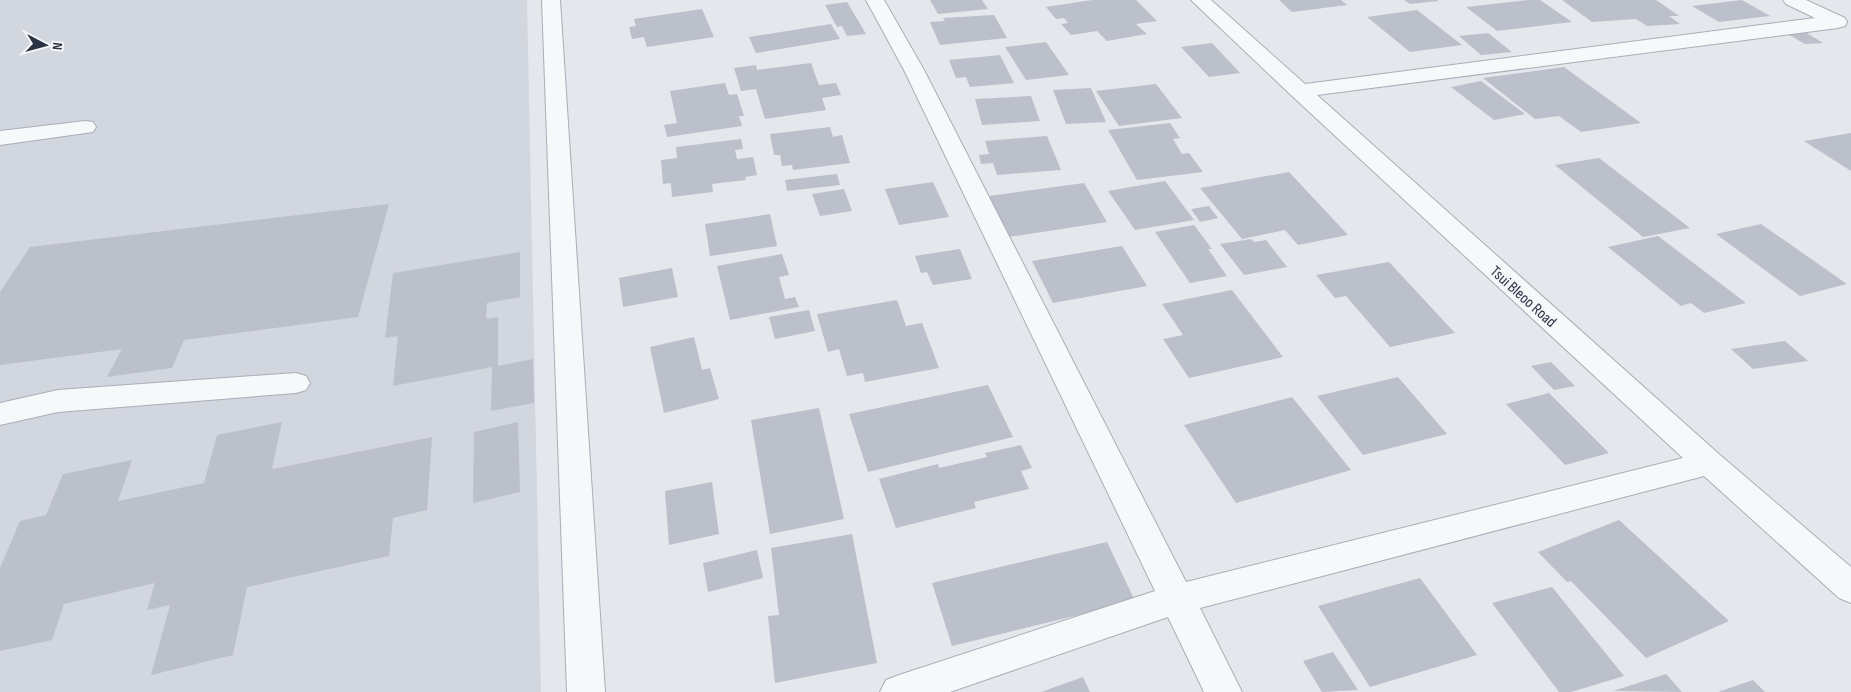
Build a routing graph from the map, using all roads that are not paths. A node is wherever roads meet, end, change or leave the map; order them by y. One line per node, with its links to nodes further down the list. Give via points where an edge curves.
1 (551, 0): 14 (street)
2 (875, 0): 13 (street, via 918,79)
3 (1200, 0): 6 (street, Tsui Bleoo Road)
4 (1792, 0): 5 (street)
5 (1844, 24): 6 (street)
6 (1298, 91): 11 (street, Tsui Bleoo Road)
7 (85, 127): 8 (street)
8 (0, 138)
9 (296, 383): 10 (street, via 58,401)
10 (0, 414)
11 (1709, 463): 12 (street, Tsui Bleoo Road); 13 (street)
12 (1851, 588)
13 (1177, 599): 15 (street); 16 (street)
14 (586, 692)
15 (899, 692)
16 (1223, 692)

